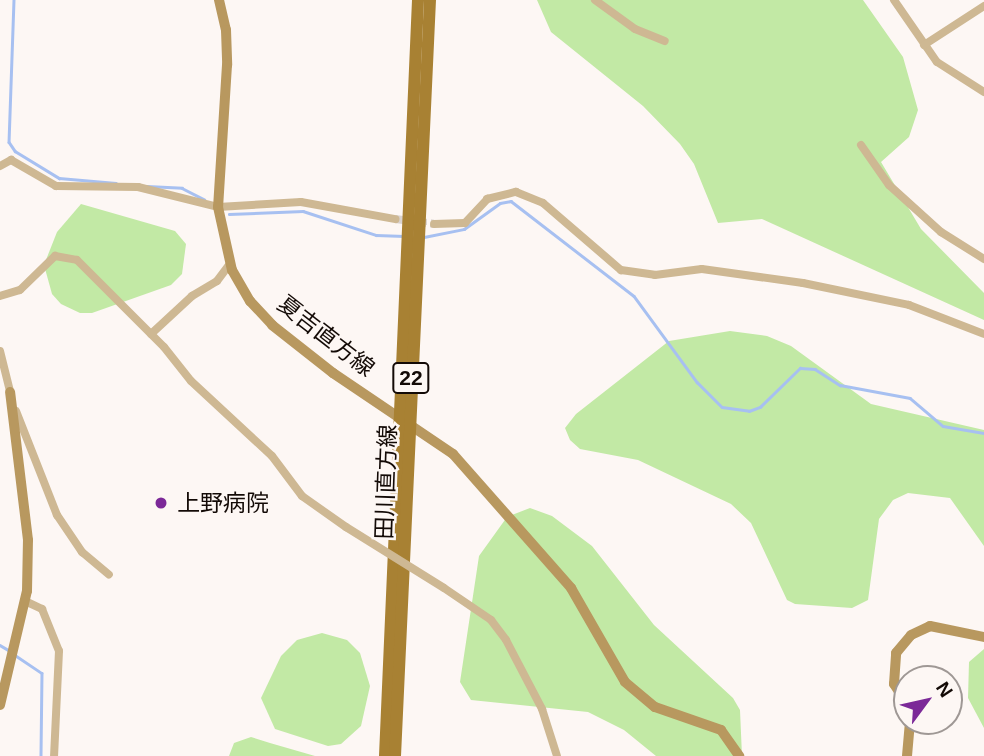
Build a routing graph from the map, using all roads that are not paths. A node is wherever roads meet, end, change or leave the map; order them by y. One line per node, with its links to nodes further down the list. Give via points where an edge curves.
1 (219, 0): 12 (main road, 夏吉直方線, via 227,65)
2 (418, 0): 22 (main road, 田川直方線 / 22)
3 (430, 0): 22 (main road, 田川直方線 / 22)
4 (595, 0): 7 (street, via 635,29)
5 (894, 0): 8 (street)
6 (984, 6): 8 (street)
7 (665, 41)
8 (924, 45): 9 (street, via 937,62)
9 (984, 92)
10 (860, 145): 15 (street, via 889,185 941,232)
11 (0, 166): 12 (street, via 11,160 56,186 138,187)
12 (218, 207): 13 (street, via 301,202); 16 (main road, 夏吉直方線)
13 (395, 219)
14 (434, 225): 19 (street, via 466,223 487,199 516,192 543,203 621,270 655,275 702,269 803,284 909,305)
15 (984, 259)
16 (230, 264): 18 (street, via 217,281 192,296); 22 (main road, 夏吉直方線, via 250,301 272,325 333,373)
17 (0, 296): 18 (street, via 20,290 55,256 64,255 77,260)
18 (151, 334): 32 (street, bridge, via 191,382 272,456 302,496 491,620 542,709)
19 (984, 334)
20 (0, 351): 21 (street)
21 (10, 392): 23 (street, via 57,515 82,552); 24 (main road, via 28,540)
22 (404, 418): 30 (main road, 田川直方線 / 22); 31 (main road, 田川直方線 / 22); 33 (main road, 夏吉直方線, via 453,454 546,554 625,682 655,707 721,730)
23 (109, 575)
24 (25, 601): 27 (main road); 29 (street, via 41,609 59,651)
25 (984, 637): 26 (main road, via 930,626 911,635 896,653)
26 (895, 665)
27 (0, 705)
28 (909, 735): 34 (main road)
29 (54, 756)
30 (385, 756)
31 (395, 756)
32 (557, 756)
33 (739, 756)
34 (907, 756)

